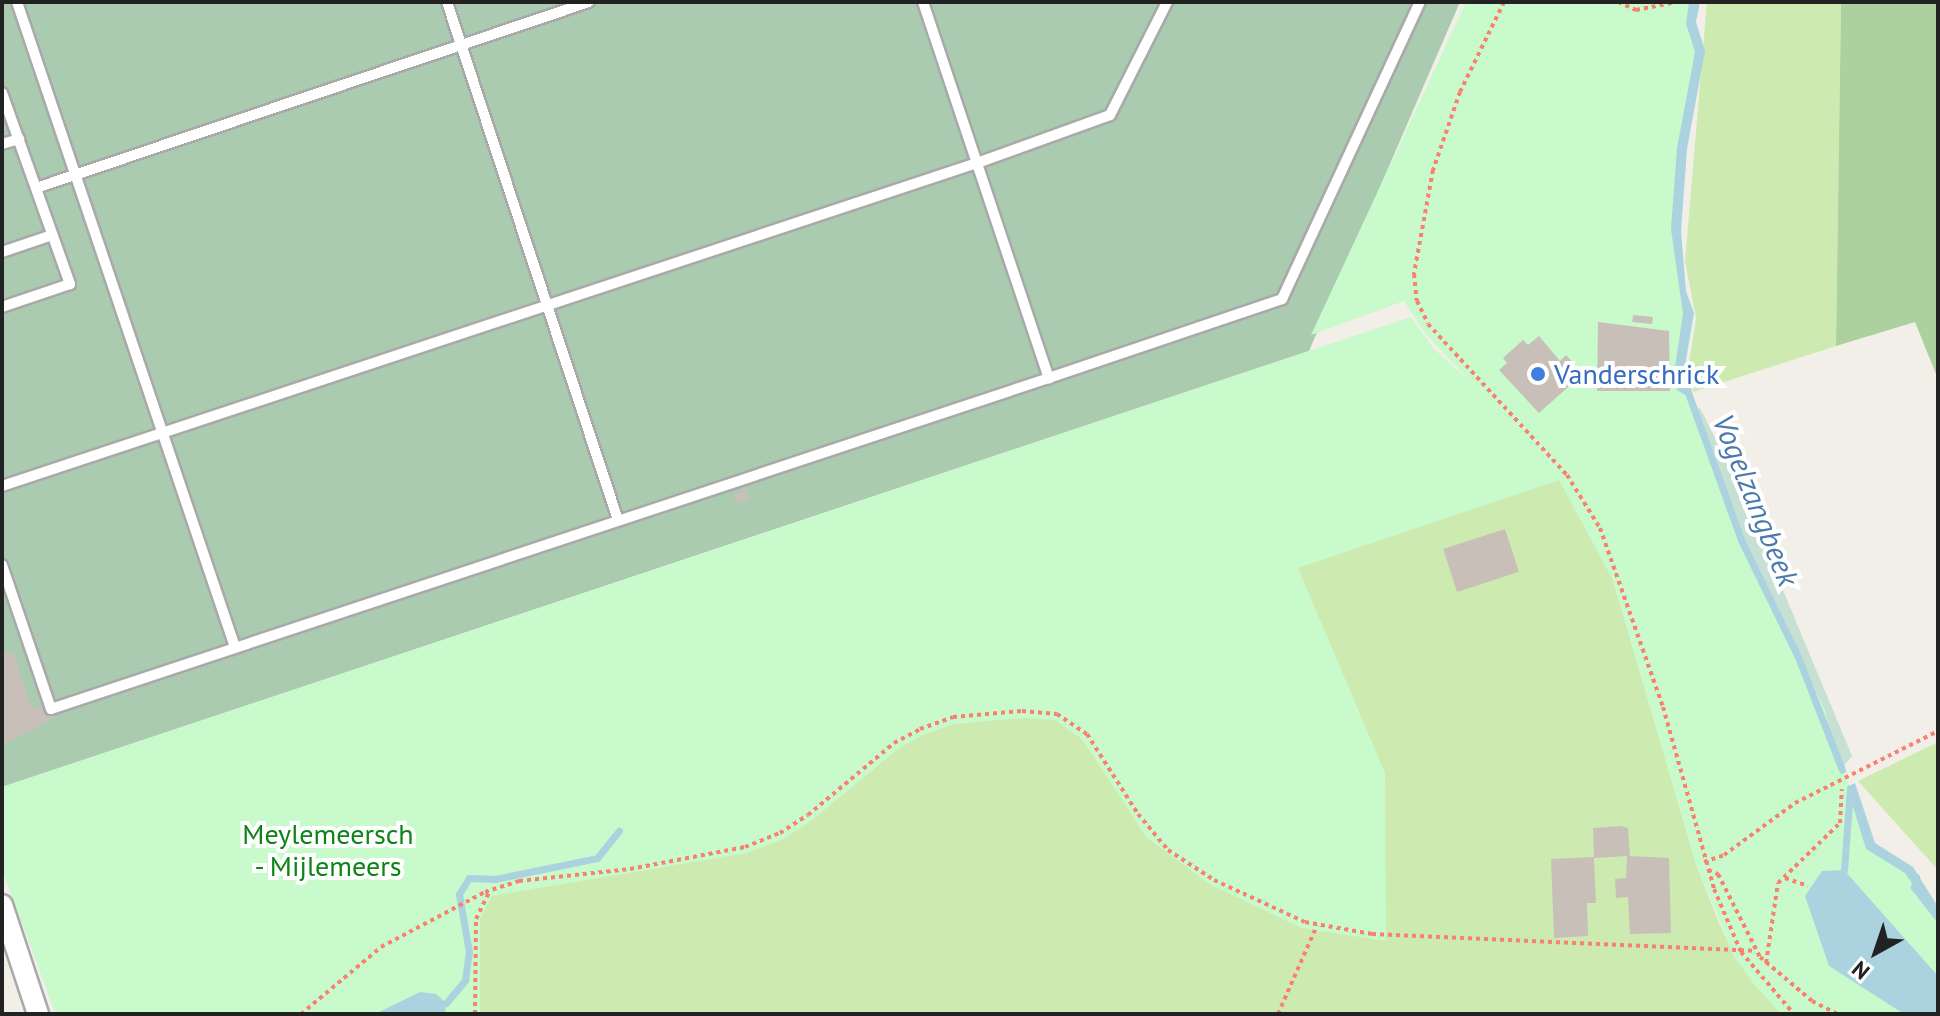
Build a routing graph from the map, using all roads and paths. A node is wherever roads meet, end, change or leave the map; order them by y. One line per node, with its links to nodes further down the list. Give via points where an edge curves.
1 (17, 2): 15 (lane)
2 (447, 2): 10 (lane)
3 (589, 2): 10 (lane)
4 (923, 2): 14 (lane)
5 (1167, 2): 14 (lane, via 1110,115)
6 (1420, 2): 21 (lane, via 1282,299)
7 (1504, 2): 29 (path, via 1460,92 1433,170 1414,274 1417,301 1428,324 1567,475 1600,528 1663,707)
8 (1618, 2): 9 (path, via 1636,10)
9 (1676, 2)
10 (461, 45): 15 (lane); 19 (lane)
11 (2, 93): 12 (lane)
12 (19, 139): 13 (lane); 16 (lane)
13 (2, 144)
14 (977, 163): 19 (lane); 21 (lane)
15 (74, 175): 16 (lane); 22 (lane)
16 (36, 188): 17 (lane)
17 (52, 235): 18 (lane); 20 (lane, via 70,284)
18 (2, 252)
19 (547, 306): 22 (lane); 24 (lane)
20 (2, 307)
21 (1049, 378): 24 (lane)
22 (162, 434): 23 (lane); 26 (lane)
23 (2, 486)
24 (618, 520): 26 (lane)
25 (2, 565): 26 (lane, via 51,709)
26 (235, 647)
27 (1938, 731): 29 (path, via 1795,803 1724,855)
28 (1842, 789): 31 (path, via 1840,823)
29 (1704, 862): 30 (path)
30 (1706, 870): 36 (path, via 1718,874); 37 (path)
31 (1785, 878): 32 (path); 38 (path, via 1778,883)
32 (1808, 886)
33 (490, 890): 35 (path, via 745,847 808,815 894,743 920,729 953,717 1038,711 1057,714 1087,734 1168,850 1241,894); 40 (path, via 381,947); 41 (path, via 476,919)
34 (2, 905): 39 (street)
35 (1317, 925): 37 (path, via 1372,934); 42 (path)
36 (1754, 951): 37 (path); 38 (path)
37 (1741, 952): 43 (path)
38 (1766, 963): 44 (path, via 1812,1001)
39 (38, 1014)
40 (301, 1014)
41 (475, 1014)
42 (1278, 1014)
43 (1794, 1014)
44 (1838, 1014)

